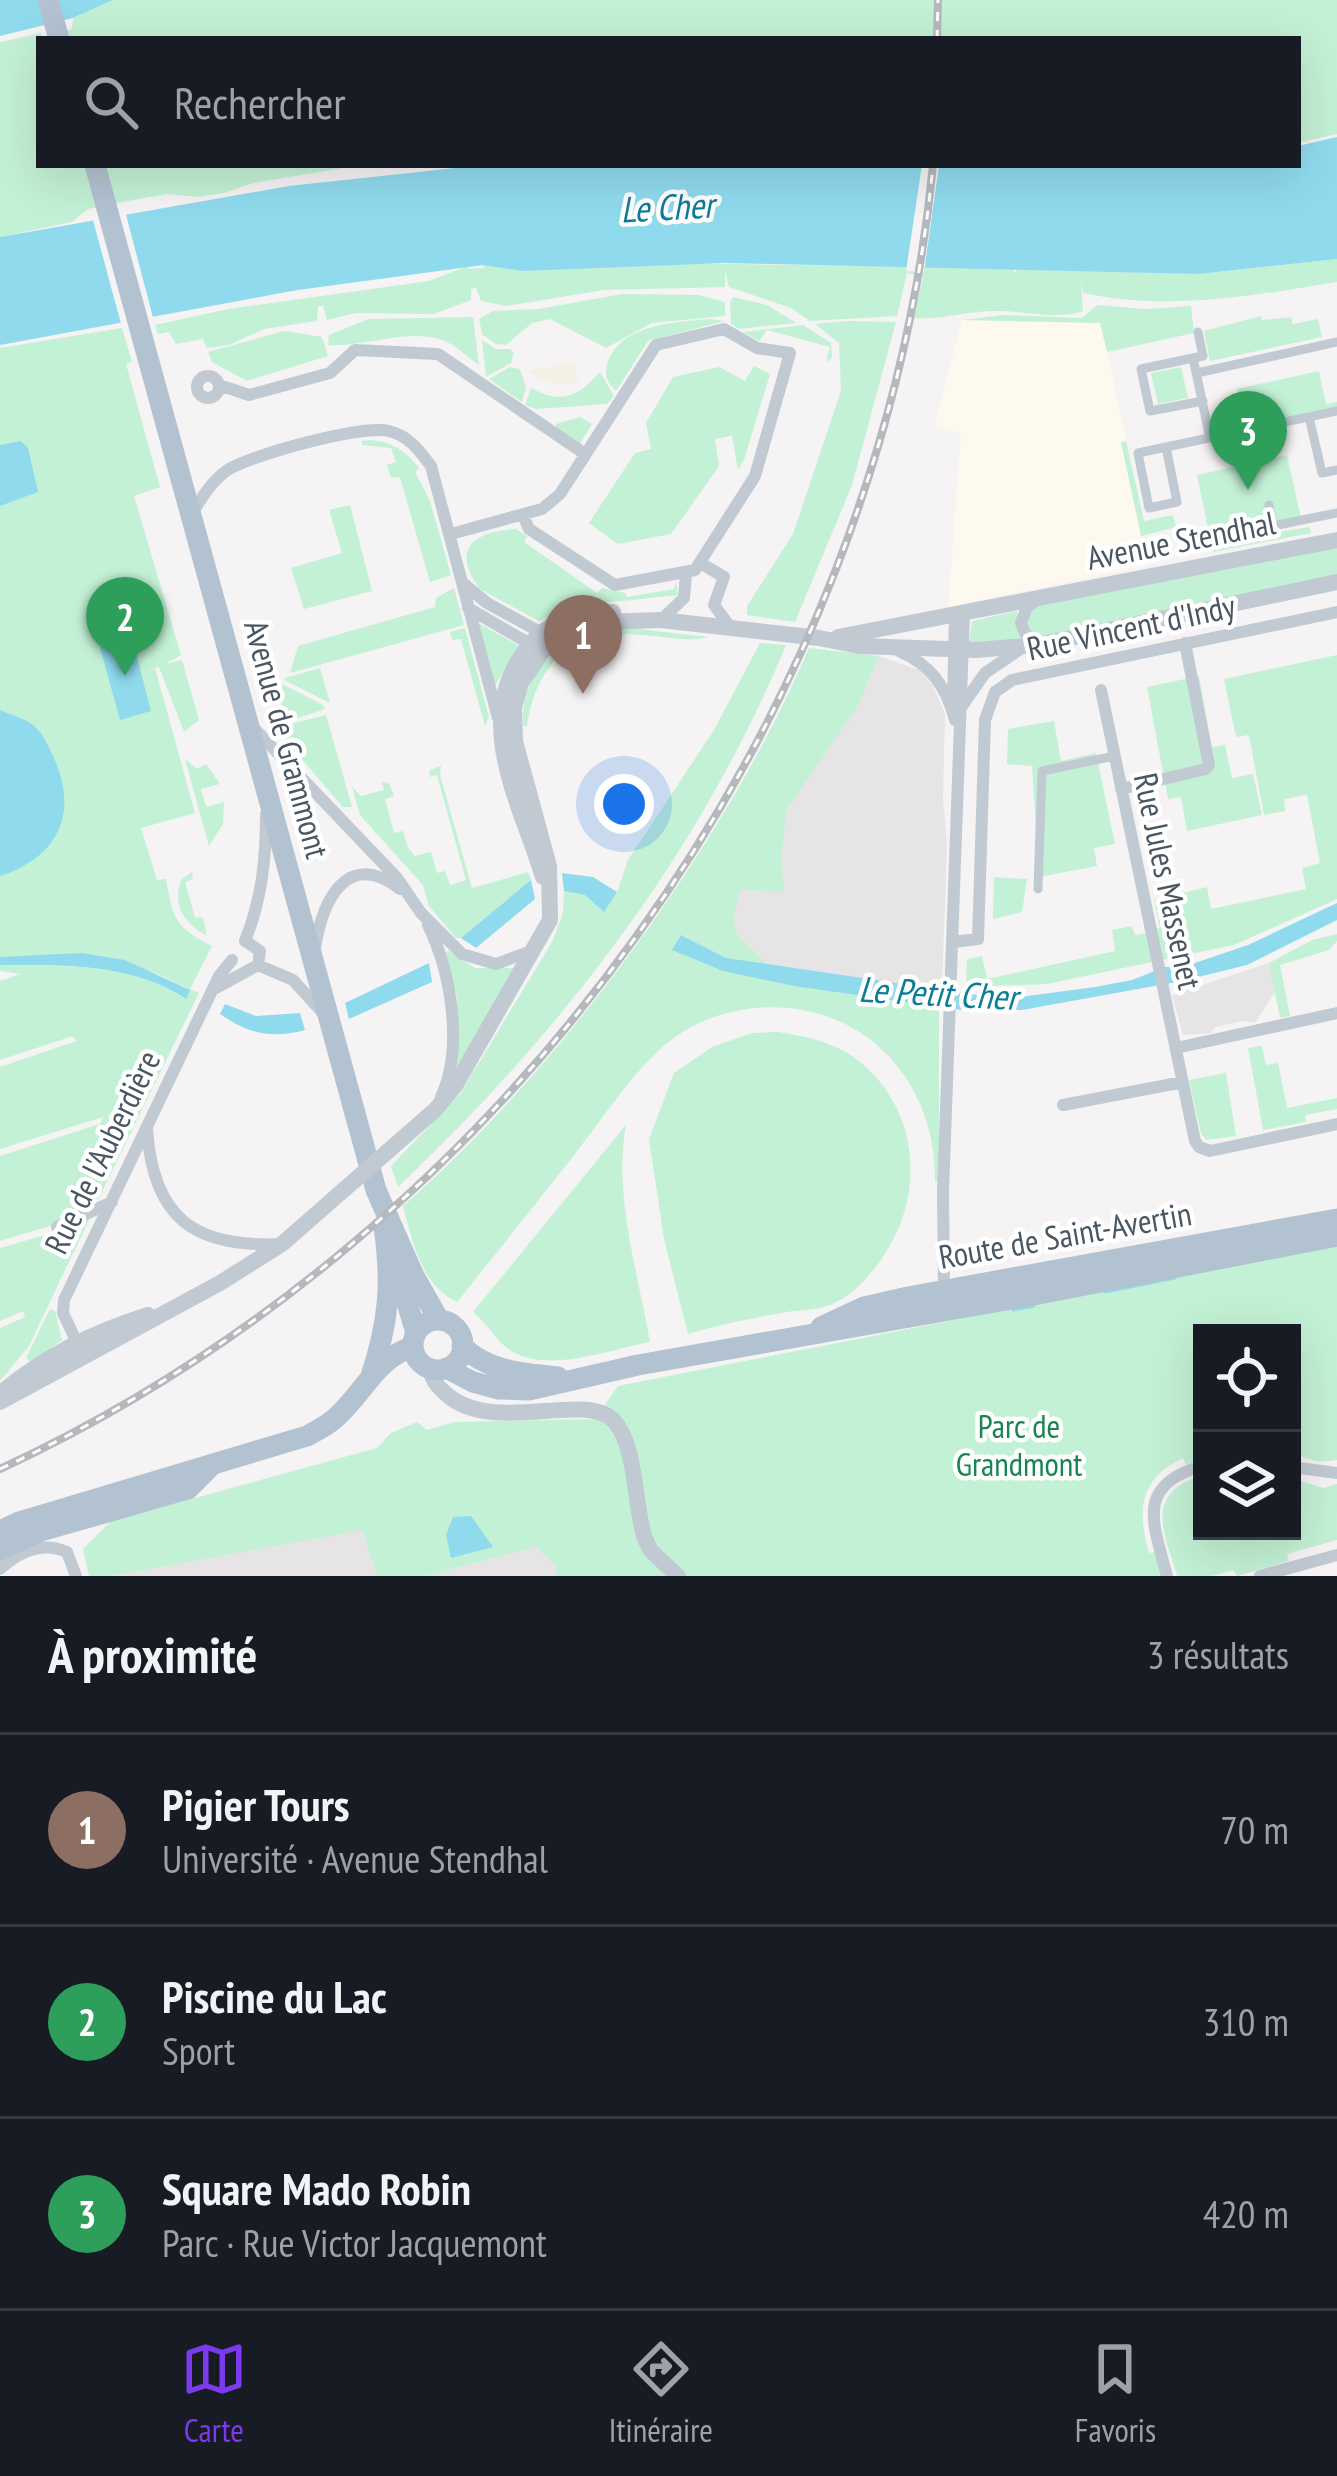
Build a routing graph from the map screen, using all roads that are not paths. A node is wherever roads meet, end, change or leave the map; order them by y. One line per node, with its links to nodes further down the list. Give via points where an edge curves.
1 (48, 0): 2 (main road)
2 (58, 36)
3 (98, 176): 18 (main road, Avenue de Grammont)
4 (1198, 332): 6 (street, via 1203,356)
5 (1337, 342): 7 (street)
6 (1193, 358): 7 (street); 9 (street, via 1142,368 1150,411)
7 (1197, 374): 9 (street)
8 (219, 385): 14 (street, via 249,395 330,373 355,350 434,353)
9 (1202, 401): 12 (street)
10 (1337, 411): 11 (street)
11 (1309, 417): 12 (street); 15 (street, via 1322,473)
12 (1210, 438): 13 (street)
13 (1166, 447): 13 (street, via 1138,453 1149,508 1178,502)
14 (585, 454): 19 (street, via 560,494); 22 (street, via 656,345 724,329 758,348 790,352 755,476)
15 (1337, 470)
16 (1269, 505): 17 (street, via 1273,526)
17 (1337, 513)
18 (191, 515): 20 (street, via 221,474 363,428 414,444 431,466); 42 (main road, Avenue de Grammont)
19 (523, 515): 20 (street); 23 (street, via 530,529 610,584)
20 (451, 534): 25 (street)
21 (1337, 540): 26 (street, Avenue Stendhal)
22 (702, 564): 23 (street); 32 (street, via 724,577 714,605)
23 (686, 574): 31 (street, via 684,598)
24 (1337, 582): 30 (street, Avenue Stendhal)
25 (463, 583): 27 (street); 34 (street)
26 (1036, 600): 29 (street, Avenue Stendhal); 36 (street, via 1021,623)
27 (468, 608): 34 (street); 41 (street)
28 (1337, 612): 35 (street, Rue Vincent d'Indy)
29 (960, 614): 33 (street, Avenue Stendhal); 38 (street)
30 (1170, 617): 35 (street); 36 (street, Avenue Stendhal)
31 (661, 620): 32 (street, Avenue Stendhal); 34 (street, Avenue Stendhal, via 590,612)
32 (731, 628): 33 (street, Avenue Stendhal)
33 (819, 638): 37 (street, Avenue Stendhal)
34 (537, 642): 41 (street)
35 (1180, 644): 44 (street, via 1209,765); 50 (street, Rue Vincent d'Indy, via 1012,680 995,692 985,720 978,939)
36 (1031, 645): 38 (street, Avenue Stendhal); 40 (street, via 985,673)
37 (895, 650): 38 (street, Avenue Stendhal); 40 (street, via 932,672)
38 (959, 650): 40 (street)
39 (1101, 690): 43 (street, Rue Jules Massenet)
40 (957, 709): 50 (street)
41 (506, 714): 51 (street, via 549,866 552,909)
42 (248, 722): 45 (main road, Avenue de Grammont); 47 (street)
43 (1115, 756): 44 (street, Rue Jules Massenet); 46 (street, via 1042,771)
44 (1121, 788): 58 (street, Rue Jules Massenet)
45 (266, 789): 49 (street, via 266,869); 53 (main road, Avenue de Grammont)
46 (1038, 889)
47 (410, 898): 48 (street); 53 (street, via 375,877 339,884 322,910)
48 (421, 914): 51 (street, via 478,962 508,962); 61 (street, via 443,965 453,1048)
49 (245, 941): 52 (street, Rue de l'Auberdière); 54 (street, via 260,951)
50 (953, 942): 71 (street)
51 (537, 947): 61 (street)
52 (232, 960): 54 (street); 55 (street, Rue de l'Auberdière)
53 (313, 960): 57 (main road, Avenue de Grammont)
54 (252, 968): 55 (street); 57 (street, via 293,980)
55 (215, 988): 63 (street, Rue de l'Auberdière)
56 (1337, 1013): 58 (street)
57 (329, 1019): 64 (main road, Avenue de Grammont)
58 (1176, 1048): 59 (street, Rue Jules Massenet)
59 (1183, 1082): 60 (street); 62 (street, Rue Jules Massenet, via 1199,1148)
60 (1064, 1105)
61 (435, 1110): 70 (street, bridge)
62 (1337, 1124)
63 (147, 1129): 65 (street, Rue de l'Auberdière); 70 (street, via 153,1182 176,1217 229,1244)
64 (376, 1190): 68 (main road); 72 (main road, Avenue de Grammont)
65 (112, 1202): 67 (street); 75 (street, Rue de l'Auberdière, via 63,1306)
66 (1337, 1219): 71 (main road, Route de Saint-Avertin)
67 (57, 1227)
68 (385, 1230): 73 (main road); 77 (main road, via 388,1320)
69 (1337, 1236): 71 (main road, Route de Saint-Avertin)
70 (283, 1244): 75 (street)
71 (946, 1301): 78 (main road, Route de Saint-Avertin)
72 (439, 1320): 73 (main road); 74 (main road, via 454,1327)
73 (414, 1340): 76 (main road, via 419,1361); 77 (main road)
74 (462, 1346): 76 (main road, via 459,1358); 78 (main road, Route de Saint-Avertin, via 501,1369)
75 (81, 1350): 79 (street, via 34,1367)
76 (438, 1368): 78 (main road, Route de Saint-Avertin, via 500,1389); 89 (street, via 439,1389 468,1409 591,1411 613,1420 626,1445 644,1539)
77 (371, 1376): 80 (main road, via 331,1422 307,1436)
78 (571, 1379)
79 (0, 1398)
80 (211, 1467): 84 (main road); 85 (main road, via 188,1490)
81 (1301, 1468): 83 (street)
82 (1193, 1470): 90 (street, via 1167,1481 1154,1500)
83 (1337, 1473)
84 (0, 1531)
85 (0, 1550)
86 (1337, 1555): 91 (street)
87 (0, 1568): 88 (street, via 28,1550 54,1546 67,1552)
88 (76, 1576)
89 (678, 1576)
90 (1168, 1576)
91 (1260, 1576)

